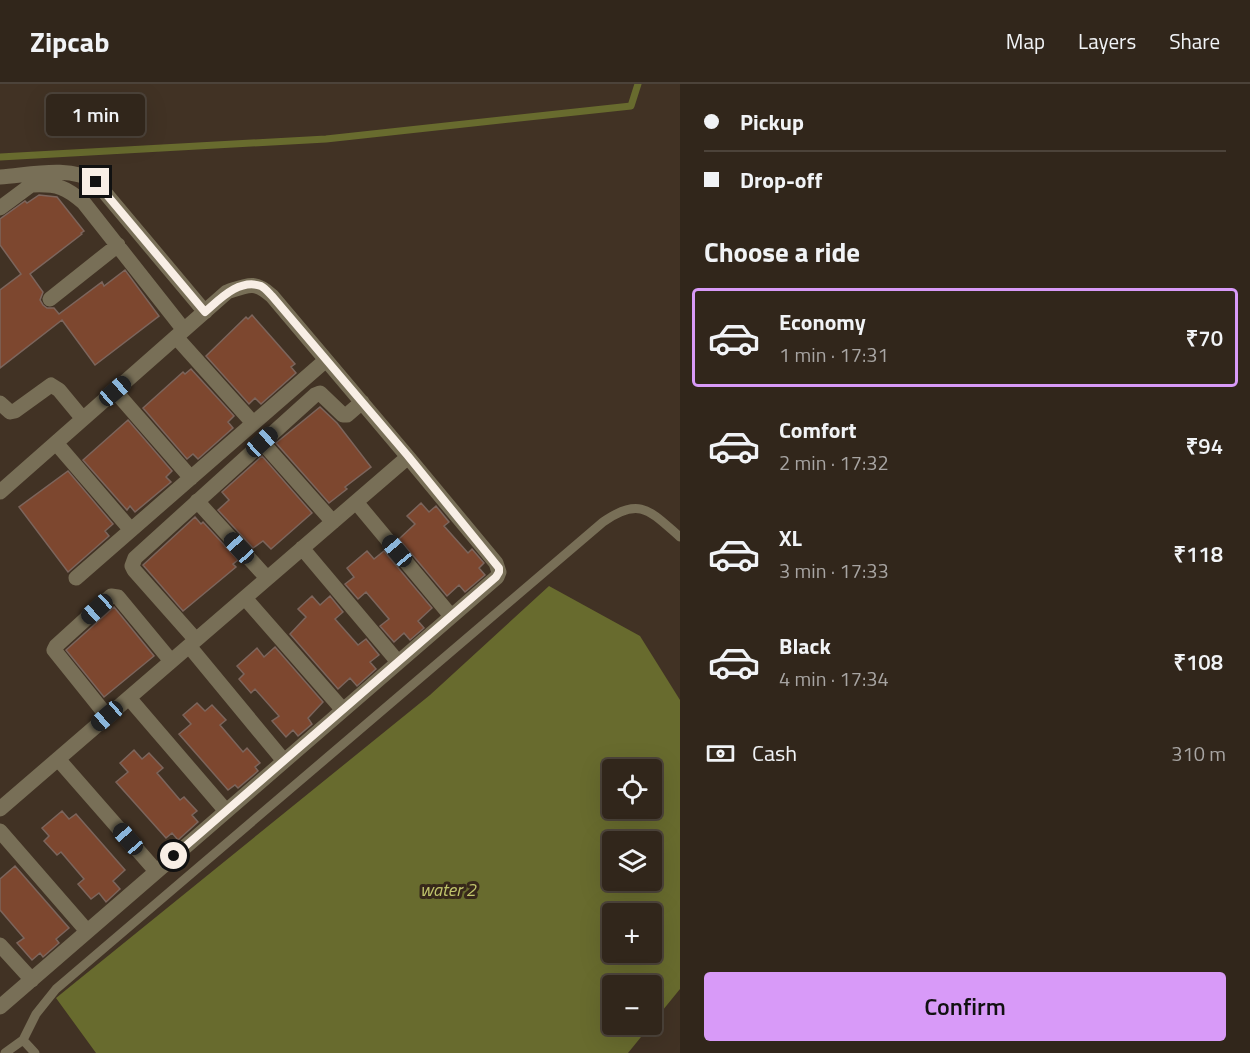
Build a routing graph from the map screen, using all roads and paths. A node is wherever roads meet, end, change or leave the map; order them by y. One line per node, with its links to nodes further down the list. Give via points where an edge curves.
1 (0, 177): 7 (street, via 66,173 85,175 96,182)
2 (31, 185): 3 (street); 4 (street); 5 (street, via 52,184 71,191)
3 (0, 187)
4 (0, 208)
5 (117, 245): 6 (street); 8 (street)
6 (50, 298)
7 (205, 312): 8 (street); 9 (street, via 227,292 248,284 261,286)
8 (180, 334): 10 (street); 14 (street)
9 (326, 360): 11 (street); 14 (street)
10 (115, 391): 13 (street); 18 (street)
11 (362, 402): 15 (street, via 343,416 320,393); 17 (street)
12 (0, 403): 13 (street, via 6,410 15,411 51,385)
13 (83, 419): 16 (street)
14 (253, 423): 18 (street)
15 (262, 442): 20 (street); 22 (street)
16 (56, 443): 19 (street); 23 (street)
17 (408, 456): 21 (street); 29 (street, via 499,568 496,577)
18 (191, 477): 23 (street)
19 (0, 492)
20 (197, 501): 27 (street); 30 (street, via 135,558 132,566)
21 (356, 502): 22 (street); 29 (street)
22 (333, 522): 25 (street)
23 (131, 530): 26 (street)
24 (680, 537): 46 (lane, via 650,511 635,507 618,511 603,522 56,989 36,1014)
25 (302, 548): 27 (street); 32 (street)
26 (76, 578)
27 (267, 578): 28 (street)
28 (245, 598): 30 (street); 34 (street)
29 (451, 616): 32 (street)
30 (192, 643): 31 (street); 37 (street)
31 (171, 661): 33 (street); 35 (street, via 118,597 111,596 54,650)
32 (398, 662): 34 (street)
33 (129, 698): 35 (street); 39 (street)
34 (343, 710): 37 (street)
35 (107, 716): 36 (street)
36 (58, 759): 38 (street); 41 (street)
37 (284, 761): 39 (street)
38 (0, 809)
39 (226, 811): 41 (street)
40 (0, 831): 42 (street)
41 (156, 872): 42 (street)
42 (87, 931): 44 (street)
43 (0, 945): 44 (street)
44 (32, 980): 45 (street)
45 (0, 1007)
46 (23, 1040): 47 (lane); 48 (lane)
47 (5, 1053)
48 (35, 1053)

